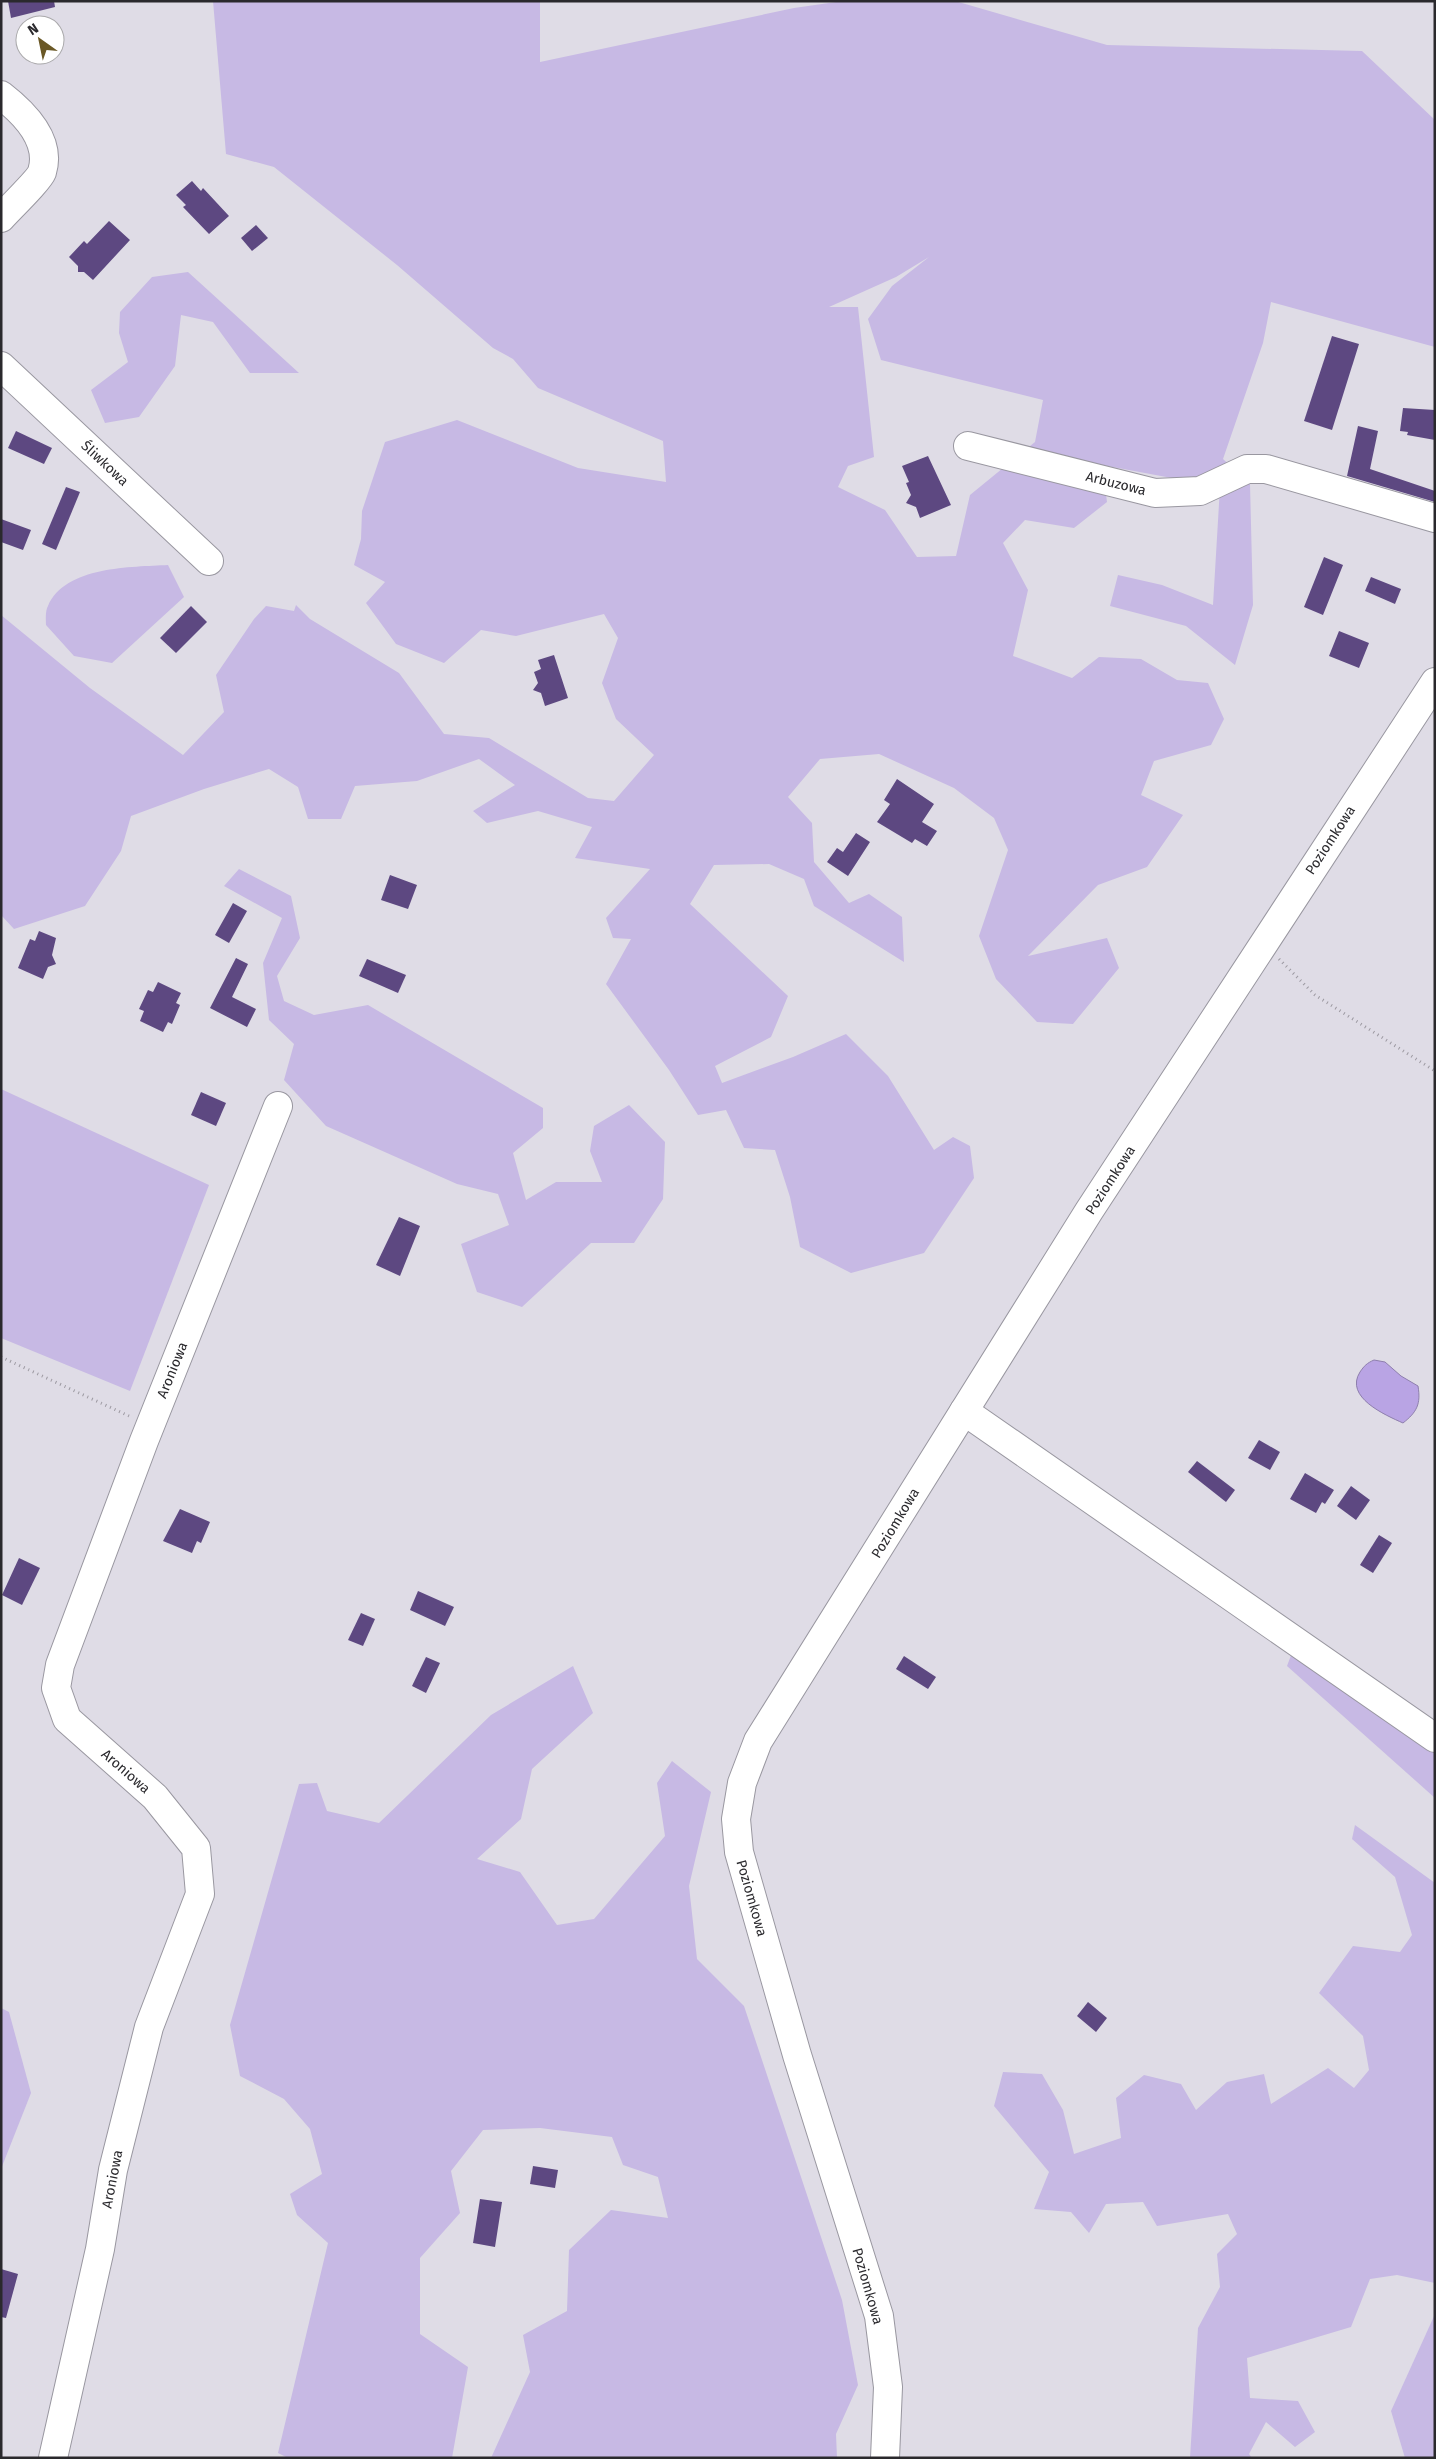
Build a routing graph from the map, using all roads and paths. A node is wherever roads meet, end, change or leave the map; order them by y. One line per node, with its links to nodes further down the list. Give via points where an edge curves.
1 (1, 95): 2 (street, via 17,107 34,127 43,152 42,173)
2 (1, 218)
3 (1, 366): 6 (street, Śliwkowa)
4 (968, 446): 5 (street, Arbuzowa, via 1155,493 1200,491 1247,469 1266,469)
5 (1435, 518)
6 (209, 561)
7 (1435, 682): 8 (street, Poziomkowa)
8 (1262, 943): 9 (path, via 1315,995); 12 (street, Poziomkowa)
9 (1435, 1071)
10 (278, 1106): 13 (street, Aroniowa)
11 (1, 1356): 13 (path)
12 (964, 1411): 14 (street); 16 (street, Poziomkowa, via 758,1741 742,1783 736,1819 739,1852 797,2055 879,2316 888,2387)
13 (150, 1426): 15 (street, Aroniowa, via 60,1665 56,1688 67,1719 155,1797 196,1848 200,1894 148,2027 112,2170 100,2250)
14 (1435, 1738)
15 (53, 2458)
16 (885, 2458)

